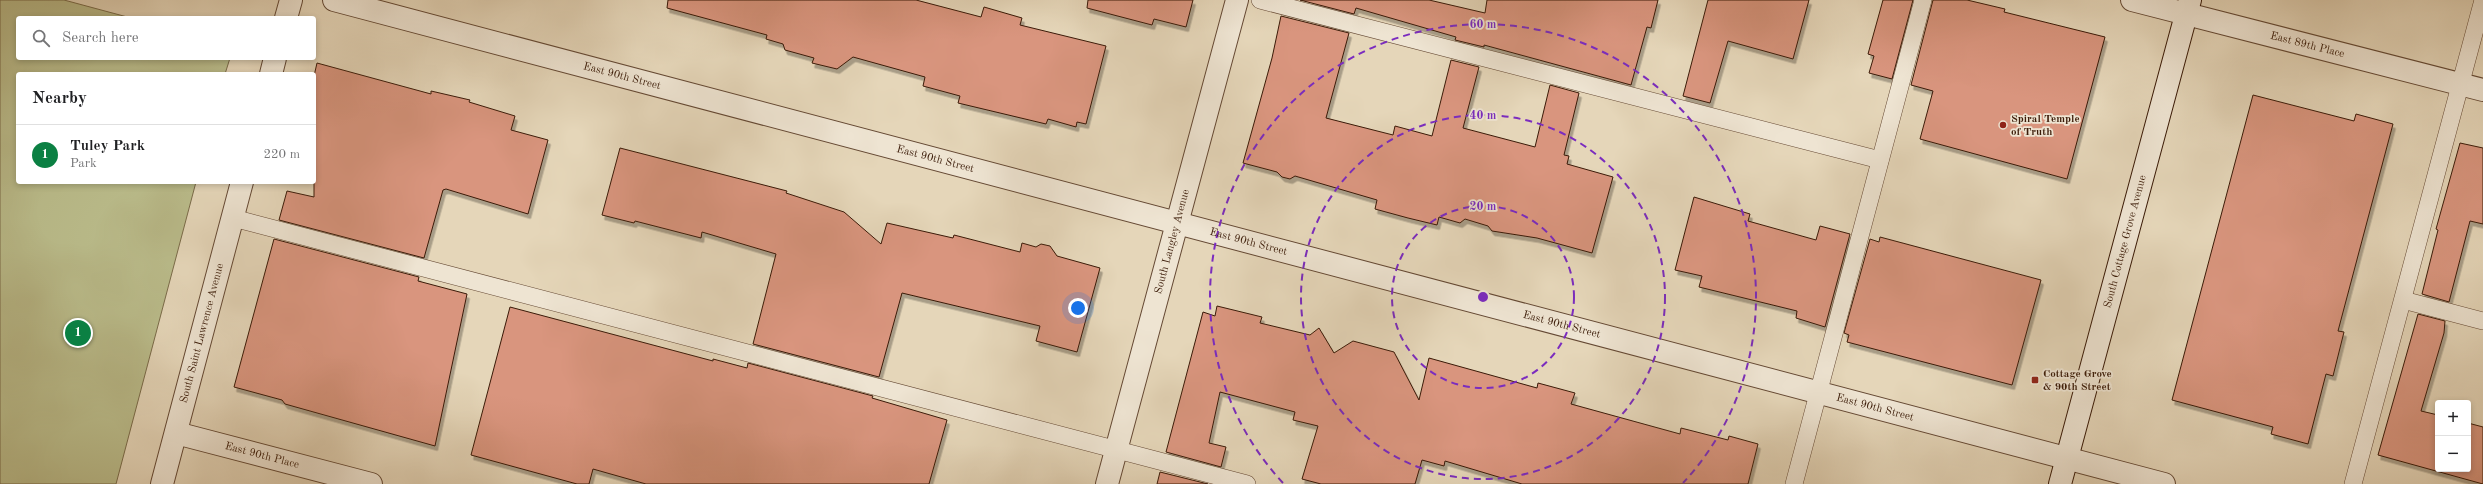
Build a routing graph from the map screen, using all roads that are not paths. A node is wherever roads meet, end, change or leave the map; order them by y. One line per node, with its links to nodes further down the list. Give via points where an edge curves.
1 (291, 0): 9 (street)
2 (334, 0): 17 (street, East 90th Street)
3 (1237, 0): 17 (street, South Langley Avenue)
4 (1260, 0): 14 (lane)
5 (1923, 0): 14 (lane)
6 (2132, 0): 8 (street, East 89th Place)
7 (2483, 0): 12 (lane)
8 (2188, 7): 12 (street, East 89th Place); 23 (street, South Cottage Grove Avenue)
9 (287, 16)
10 (274, 60): 11 (street)
11 (272, 72)
12 (2460, 84): 13 (street, East 89th Place); 18 (lane)
13 (2483, 90)
14 (1880, 160): 20 (lane)
15 (242, 184): 16 (street, South Saint Lawrence Avenue)
16 (233, 218): 21 (street, South Saint Lawrence Avenue); 22 (lane)
17 (1177, 223): 20 (street, East 90th Street); 22 (street, South Langley Avenue)
18 (2403, 300): 19 (lane); 31 (lane)
19 (2483, 320)
20 (1818, 392): 23 (street, East 90th Street); 28 (lane)
21 (176, 433): 24 (street, South Saint Lawrence Avenue); 25 (street, East 90th Place)
22 (1117, 450): 26 (street, South Langley Avenue); 27 (lane)
23 (2067, 458): 29 (street, South Cottage Grove Avenue); 30 (street, East 90th Street)
24 (162, 484)
25 (371, 484)
26 (1107, 484)
27 (1247, 484)
28 (1794, 484)
29 (2060, 484)
30 (2164, 484)
31 (2353, 484)

